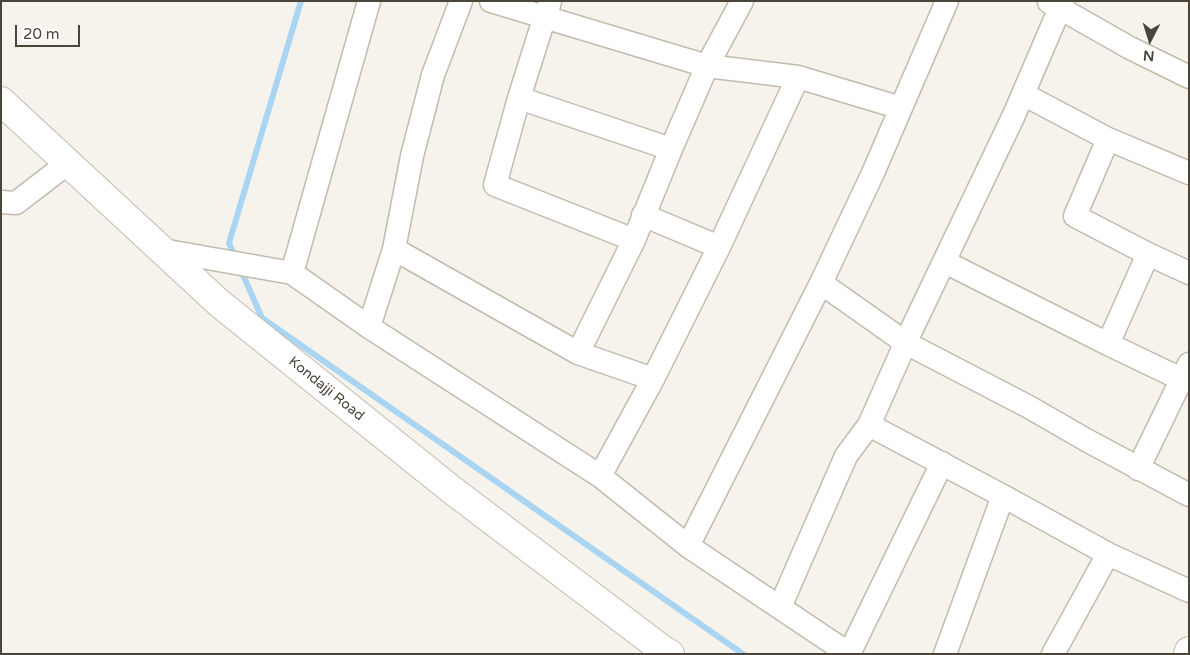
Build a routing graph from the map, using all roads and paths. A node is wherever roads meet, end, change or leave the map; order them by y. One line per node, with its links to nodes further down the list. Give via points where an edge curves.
1 (369, 1): 27 (street)
2 (461, 1): 23 (street, via 433,75 412,156)
3 (492, 1): 7 (street)
4 (742, 1): 8 (street)
5 (947, 1): 14 (street)
6 (1057, 4): 10 (street, via 1130,48); 11 (street)
7 (548, 10): 8 (street); 12 (street)
8 (707, 66): 9 (street); 16 (street)
9 (798, 77): 14 (street); 22 (street)
10 (1189, 77)
11 (1023, 94): 15 (street); 26 (street)
12 (519, 98): 16 (street); 21 (street, via 496,185)
13 (1, 101): 17 (street, Kondajji Road)
14 (901, 108): 29 (street)
15 (1108, 139): 18 (street); 25 (street, via 1076,216)
16 (670, 148): 20 (street)
17 (68, 163): 19 (street, via 16,203); 24 (street, Kondajji Road)
18 (1189, 173)
19 (1, 202)
20 (643, 216): 21 (street); 22 (street)
21 (634, 240): 33 (street)
22 (719, 247): 35 (street)
23 (394, 249): 30 (street); 33 (street)
24 (162, 250): 27 (street); 46 (street, Kondajji Road, via 219,303 452,490)
25 (1148, 254): 28 (street); 32 (street)
26 (945, 262): 31 (street); 32 (street)
27 (292, 273): 30 (street)
28 (1189, 273)
29 (821, 283): 31 (street); 42 (street)
30 (369, 326): 39 (street)
31 (906, 343): 36 (street); 38 (street, via 1029,406)
32 (1108, 344): 34 (street)
33 (578, 353): 35 (street)
34 (1185, 371): 38 (street)
35 (654, 379): 39 (street)
36 (869, 425): 37 (street); 45 (street, via 846,456)
37 (942, 463): 41 (street); 47 (street)
38 (1138, 468): 40 (street)
39 (600, 476): 42 (street)
40 (1189, 495)
41 (1004, 496): 43 (street); 48 (street)
42 (688, 546): 45 (street)
43 (1108, 554): 44 (street); 49 (street)
44 (1189, 591)
45 (780, 607): 47 (street)
46 (670, 654)
47 (849, 654)
48 (945, 654)
49 (1053, 654)

